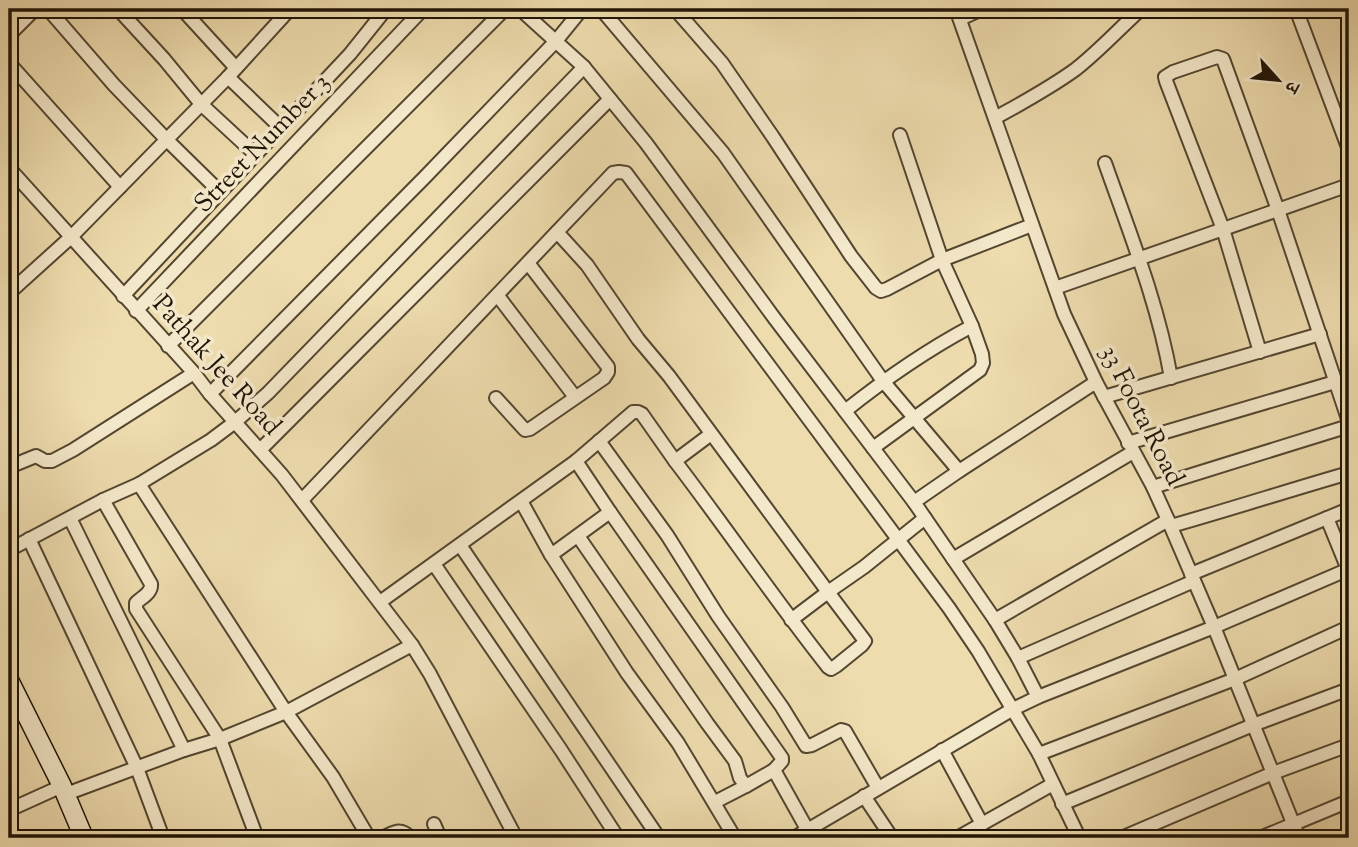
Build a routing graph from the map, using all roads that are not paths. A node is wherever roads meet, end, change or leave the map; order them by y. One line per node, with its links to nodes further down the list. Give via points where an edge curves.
1 (35, 9): 17 (street)
2 (48, 9): 27 (street)
3 (118, 9): 23 (street)
4 (182, 9): 21 (street)
5 (290, 9): 21 (street)
6 (386, 9): 25 (street)
7 (423, 9): 47 (street, Street Number 3)
8 (505, 9): 50 (street)
9 (520, 9): 18 (street)
10 (583, 9): 18 (street)
11 (601, 9): 54 (street, via 723,153)
12 (675, 9): 41 (street, via 722,63 876,288 887,289)
13 (982, 9): 16 (street)
14 (1141, 9): 24 (street, via 1075,69)
15 (1296, 9): 28 (street)
16 (958, 14): 24 (street, 33 Foota Road)
17 (9, 35)
18 (556, 41): 20 (street); 57 (street)
19 (9, 63): 33 (street)
20 (584, 67): 22 (street); 63 (street)
21 (232, 72): 23 (street); 25 (street)
22 (610, 99): 61 (street); 69 (street)
23 (201, 104): 27 (street); 29 (street)
24 (995, 118): 36 (street, 33 Foota Road)
25 (280, 127): 29 (street)
26 (901, 135): 41 (street)
27 (166, 139): 33 (street); 34 (street)
28 (1349, 150)
29 (255, 154): 34 (street)
30 (1105, 163): 40 (street)
31 (9, 168): 39 (street, Pathak Jee Road)
32 (1349, 185): 35 (street)
33 (120, 187): 39 (street)
34 (220, 192): 45 (street)
35 (1278, 210): 37 (street); 37 (street, via 1223,59 1172,72 1166,81); 49 (street)
36 (1032, 225): 41 (street); 43 (street, 33 Foota Road)
37 (1223, 229): 40 (street); 51 (street)
38 (557, 232): 42 (street); 65 (street, via 587,265); 89 (street, via 614,173 626,173)
39 (71, 237): 44 (street); 45 (street, Pathak Jee Road)
40 (1139, 259): 43 (street); 53 (street, via 1158,315)
41 (942, 260): 48 (street)
42 (528, 263): 46 (street); 58 (street, via 608,367 604,378)
43 (1055, 288): 55 (street, 33 Foota Road)
44 (9, 293)
45 (123, 296): 47 (street, Pathak Jee Road)
46 (498, 296): 58 (street); 78 (street)
47 (136, 311): 50 (street, Pathak Jee Road)
48 (972, 326): 54 (street); 62 (street, via 984,363 980,370)
49 (1320, 334): 51 (street); 56 (street)
50 (168, 346): 52 (street, Pathak Jee Road)
51 (1260, 352): 53 (street)
52 (194, 373): 57 (street, Pathak Jee Road); 72 (street, via 52,461 36,456)
53 (1171, 377): 59 (street)
54 (883, 381): 61 (street); 62 (street)
55 (1096, 382): 59 (street, 33 Foota Road); 73 (street)
56 (1335, 382): 64 (street); 67 (street)
57 (210, 394): 63 (street, Pathak Jee Road)
58 (575, 397): 60 (street, via 525,430)
59 (1104, 397): 67 (street, 33 Foota Road)
60 (496, 398)
61 (845, 411): 68 (street)
62 (914, 418): 68 (street); 73 (street)
63 (236, 422): 69 (street, Pathak Jee Road); 75 (street)
64 (1349, 424): 76 (street)
65 (711, 434): 71 (street); 97 (street)
66 (599, 441): 70 (street); 71 (street, via 638,412); 122 (street, via 806,746 845,731)
67 (1130, 447): 76 (street, 33 Foota Road); 93 (street)
68 (873, 448): 80 (street)
69 (260, 450): 78 (street, Pathak Jee Road)
70 (576, 461): 79 (street); 82 (street)
71 (676, 461): 99 (street)
72 (9, 467)
73 (959, 471): 80 (street)
74 (1349, 474): 86 (street)
75 (139, 484): 77 (street); 110 (street)
76 (1153, 487): 86 (street, 33 Foota Road)
77 (103, 500): 83 (street); 112 (street, via 151,584 136,609)
78 (302, 500): 98 (street, Pathak Jee Road)
79 (521, 501): 90 (street); 92 (street)
80 (914, 502): 84 (street)
81 (1349, 509): 85 (street)
82 (610, 512): 87 (street); 118 (street, via 782,758)
83 (70, 518): 88 (street); 114 (street)
84 (926, 518): 89 (street); 93 (street)
85 (1327, 518): 95 (street); 96 (street)
86 (1170, 523): 96 (street, 33 Foota Road); 100 (street)
87 (578, 536): 92 (street); 121 (street, via 733,758)
88 (29, 539): 91 (street); 117 (street)
89 (898, 540): 97 (street); 109 (street, via 957,619)
90 (460, 545): 94 (street); 143 (street)
91 (9, 550)
92 (551, 555): 126 (street)
93 (953, 559): 100 (street)
94 (434, 564): 98 (street); 142 (street)
95 (1349, 570): 101 (street)
96 (1193, 578): 101 (street, 33 Foota Road); 104 (street)
97 (828, 592): 99 (street); 99 (street, via 864,641 836,666 828,667)
98 (380, 603): 103 (street, Pathak Jee Road)
99 (791, 620)
100 (995, 620): 104 (street)
101 (1214, 627): 105 (street, 33 Foota Road); 108 (street)
102 (1349, 627): 105 (street)
103 (412, 645): 110 (street); 141 (street, Pathak Jee Road)
104 (1018, 658): 108 (street)
105 (1235, 679): 111 (street, 33 Foota Road); 116 (street)
106 (11, 689): 123 (street)
107 (1349, 689): 111 (street)
108 (1038, 697): 109 (street)
109 (1013, 709): 115 (street); 116 (street)
110 (286, 712): 112 (street); 137 (street)
111 (1253, 725): 119 (street, 33 Foota Road); 127 (street)
112 (220, 739): 114 (street); 136 (street)
113 (1349, 745): 119 (street)
114 (184, 750): 117 (street)
115 (943, 750): 122 (street); 130 (street)
116 (1039, 754): 120 (street)
117 (137, 768): 123 (street); 135 (street)
118 (774, 770): 121 (street); 132 (street)
119 (1273, 773): 131 (street, 33 Foota Road); 148 (street)
120 (1053, 784): 127 (street); 130 (street)
121 (746, 786): 126 (street)
122 (877, 788): 124 (street)
123 (64, 790): 128 (street); 134 (street)
124 (864, 796): 132 (street); 146 (street)
125 (1349, 801): 131 (street)
126 (715, 802): 144 (street)
127 (1062, 804): 133 (street)
128 (9, 810)
129 (434, 824): 140 (street)
130 (982, 824): 147 (street)
131 (1293, 824): 149 (street); 150 (street, 33 Foota Road)
132 (807, 829): 145 (street)
133 (1074, 837)
134 (84, 838)
135 (163, 838)
136 (257, 838)
137 (369, 838)
138 (382, 838): 139 (street, via 397,831)
139 (411, 838)
140 (440, 838)
141 (516, 838)
142 (618, 838)
143 (659, 838)
144 (735, 838)
145 (794, 838)
146 (892, 838)
147 (957, 838)
148 (1121, 838)
149 (1260, 838)
150 (1298, 838)

